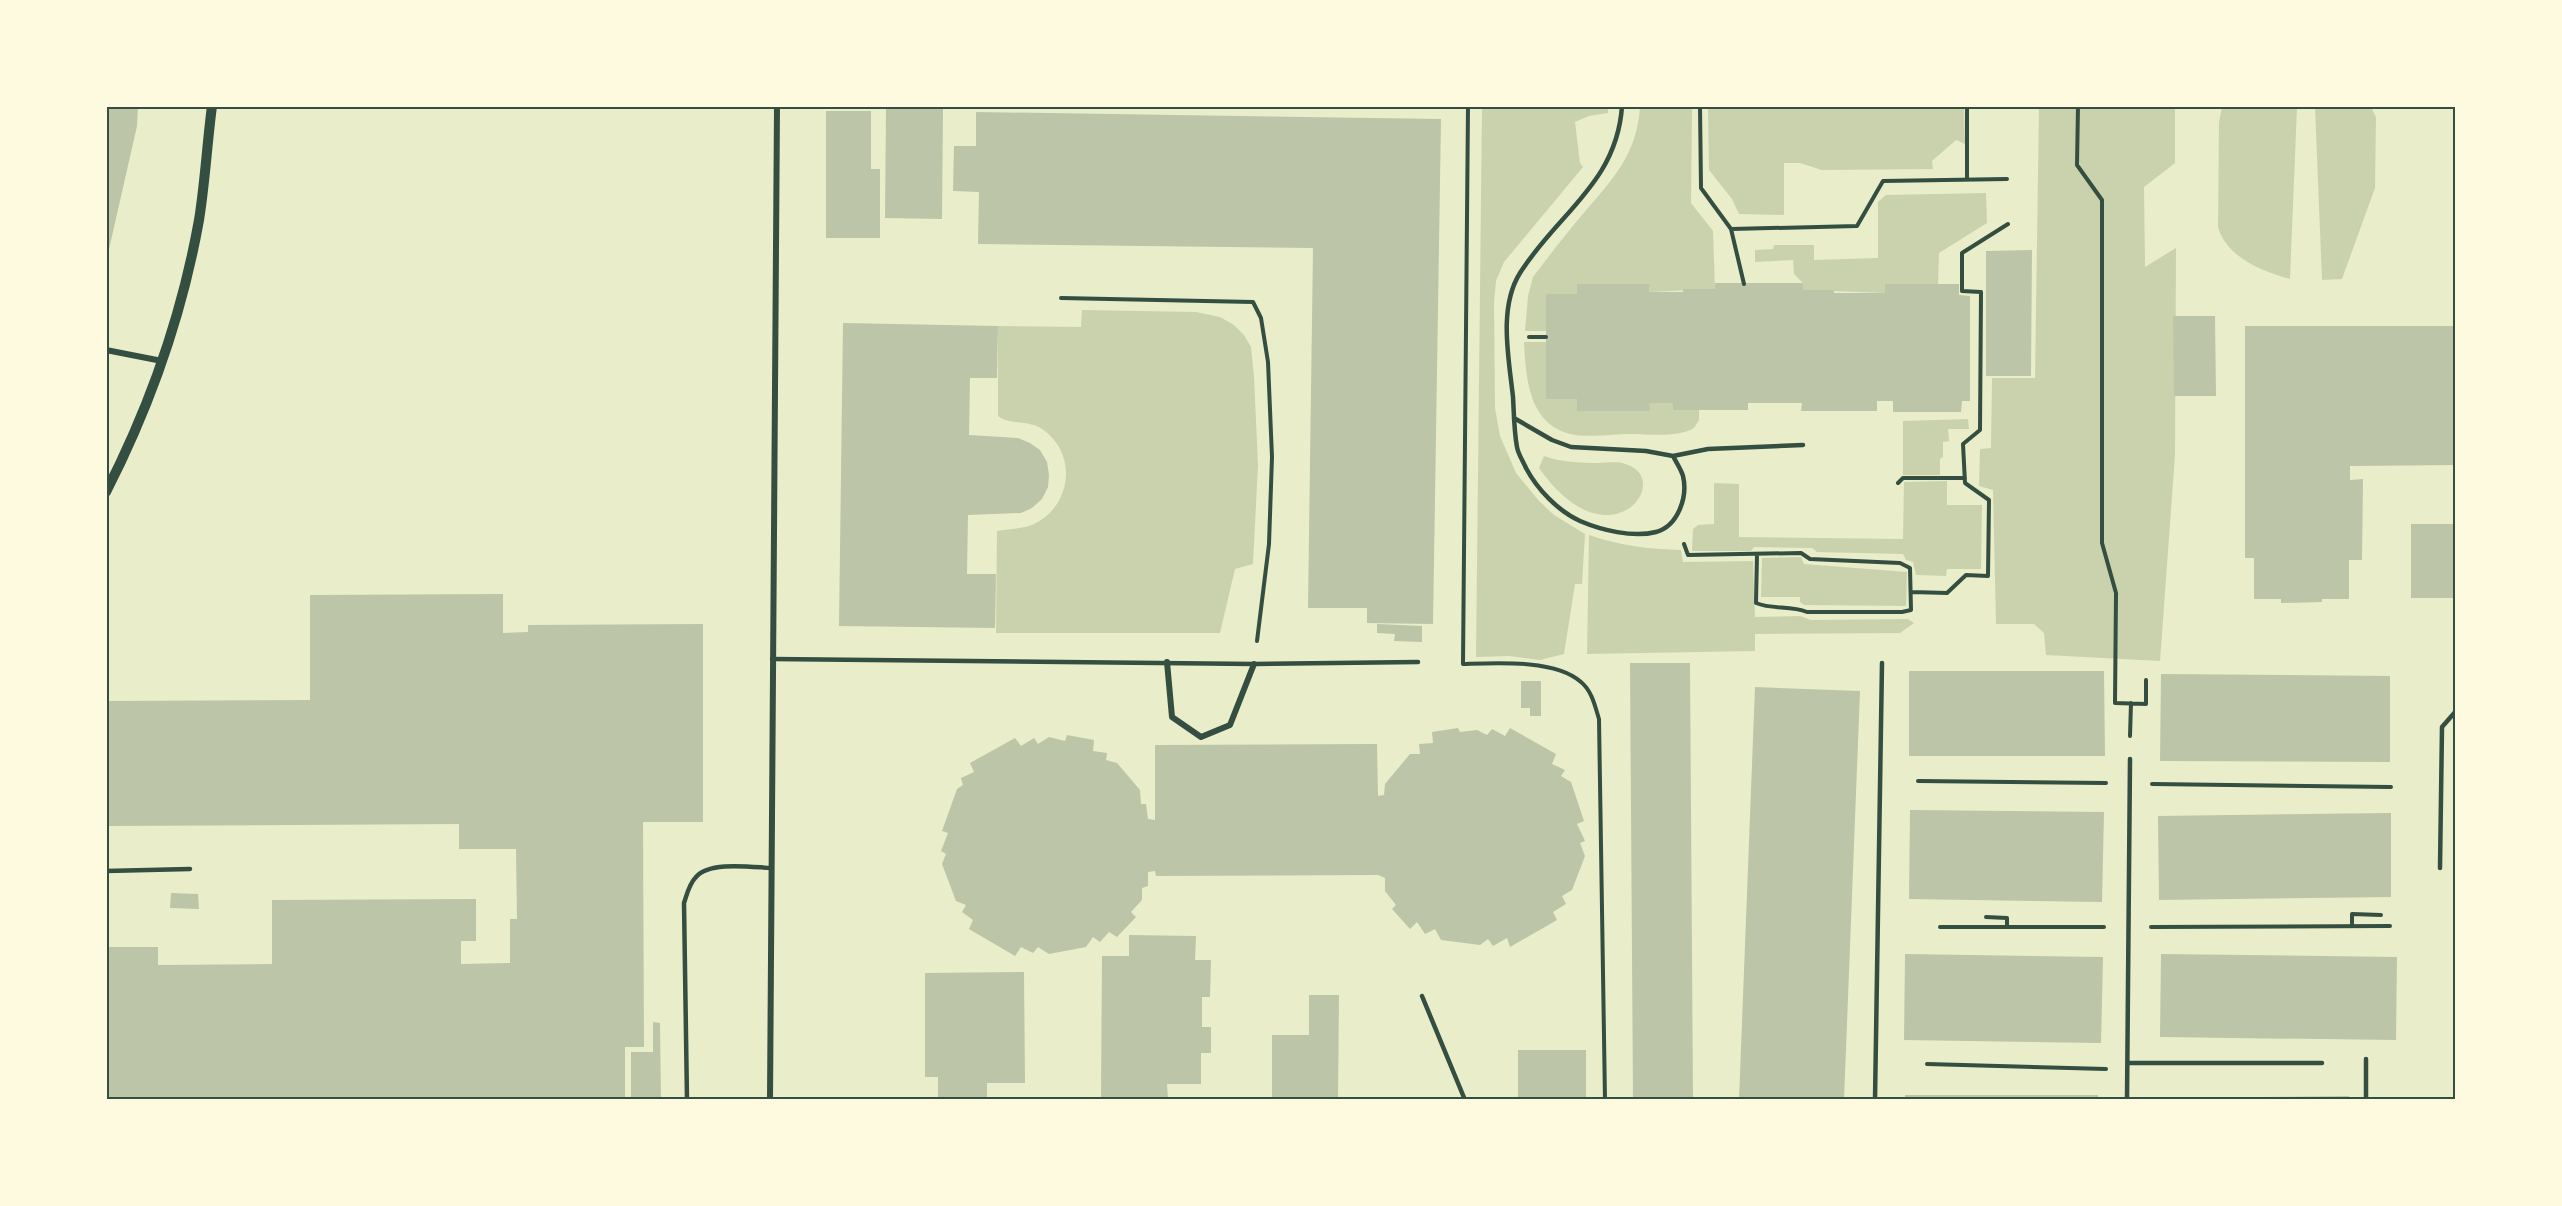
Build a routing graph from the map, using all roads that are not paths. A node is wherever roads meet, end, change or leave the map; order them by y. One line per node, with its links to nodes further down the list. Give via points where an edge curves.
1 (212, 106): 5 (street, via 199,219 184,290)
2 (777, 106): 10 (street)
3 (1622, 106): 6 (lane, via 1612,154 1519,274 1509,302 1507,337)
4 (106, 350): 5 (street)
5 (162, 361): 9 (street, via 135,434)
6 (1514, 418): 8 (lane, via 1571,447); 8 (lane, via 1517,449 1531,477 1551,501 1578,520 1603,529 1657,532 1676,517 1683,501 1683,476)
7 (1803, 445): 8 (lane, via 1708,449)
8 (1673, 456)
9 (106, 492)
10 (772, 659): 11 (lane); 17 (street)
11 (1167, 662): 14 (lane); 14 (street, via 1172,717 1201,737 1230,725)
12 (1418, 662): 14 (lane)
13 (1882, 663): 28 (lane)
14 (1254, 664)
15 (2456, 711): 18 (lane, via 2442,727)
16 (2130, 759): 24 (lane)
17 (771, 868): 25 (lane, via 709,868 697,875 689,887 684,903); 26 (street)
18 (2440, 868)
19 (190, 869): 20 (lane)
20 (106, 871)
21 (1422, 996): 27 (lane)
22 (2366, 1059): 30 (lane)
23 (2322, 1063): 24 (lane)
24 (2128, 1066): 29 (lane)
25 (687, 1100)
26 (770, 1100)
27 (1465, 1100)
28 (1875, 1100)
29 (2127, 1100)
30 (2366, 1100)

